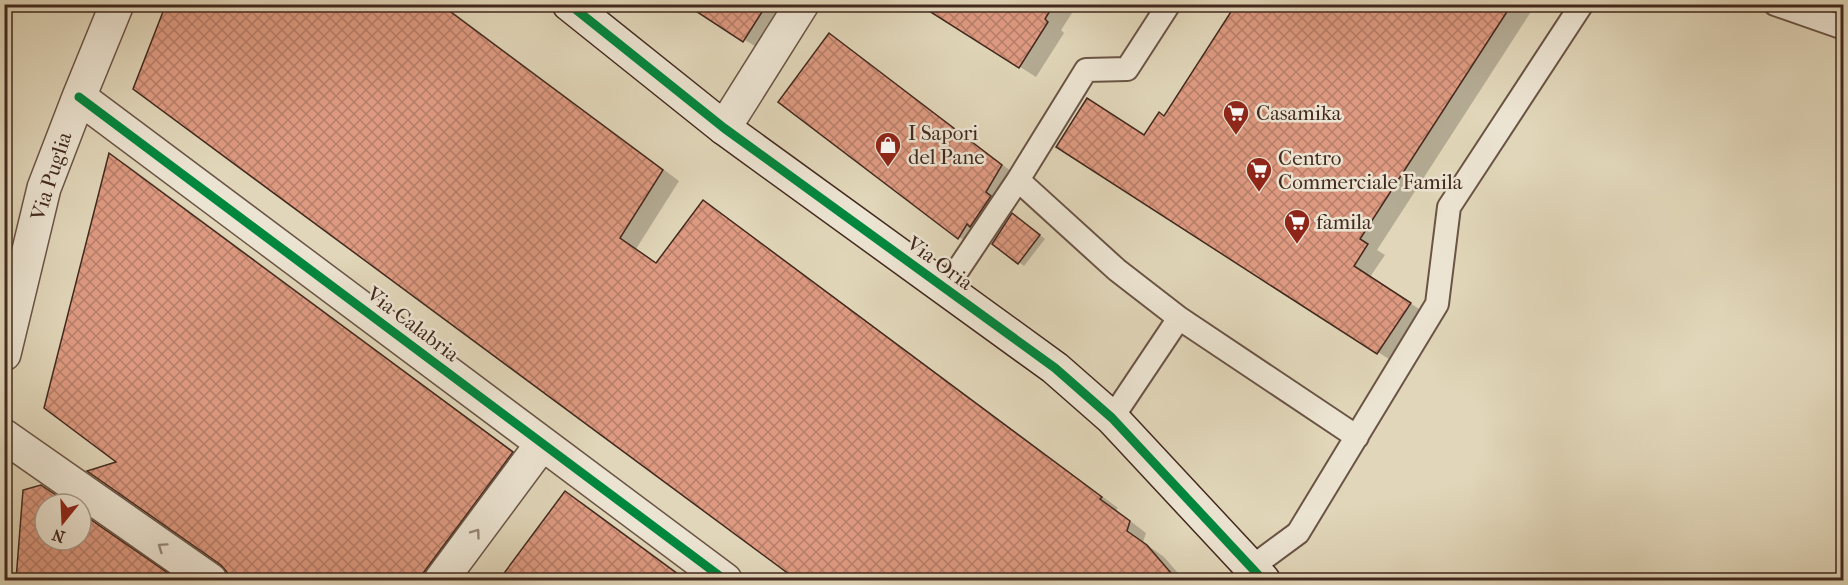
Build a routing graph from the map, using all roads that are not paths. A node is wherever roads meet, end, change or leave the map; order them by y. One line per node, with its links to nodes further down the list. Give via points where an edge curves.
1 (117, 4): 8 (street, Via Puglia)
2 (569, 4): 9 (street, Via Oria)
3 (802, 4): 9 (street)
4 (1169, 4): 10 (lane, via 1127,69 1086,70)
5 (1582, 4): 16 (lane, via 1449,207 1437,304)
6 (1775, 4): 7 (lane)
7 (1844, 28)
8 (79, 96): 13 (street, Via Puglia, via 44,188); 17 (street, Via Calabria)
9 (724, 128): 11 (street, Via Oria)
10 (1018, 180): 11 (lane); 12 (lane, via 1117,270)
11 (945, 289): 14 (street, Via Oria, via 1055,368)
12 (1179, 318): 14 (lane); 16 (lane)
13 (4, 354)
14 (1112, 417): 18 (street, Via Oria)
15 (4, 436): 19 (street, one-way to 15)
16 (1357, 437): 18 (lane, via 1298,533)
17 (542, 444): 20 (street, one-way to 17); 21 (street, Via Calabria)
18 (1252, 576)
19 (210, 580)
20 (441, 580)
21 (725, 580)

